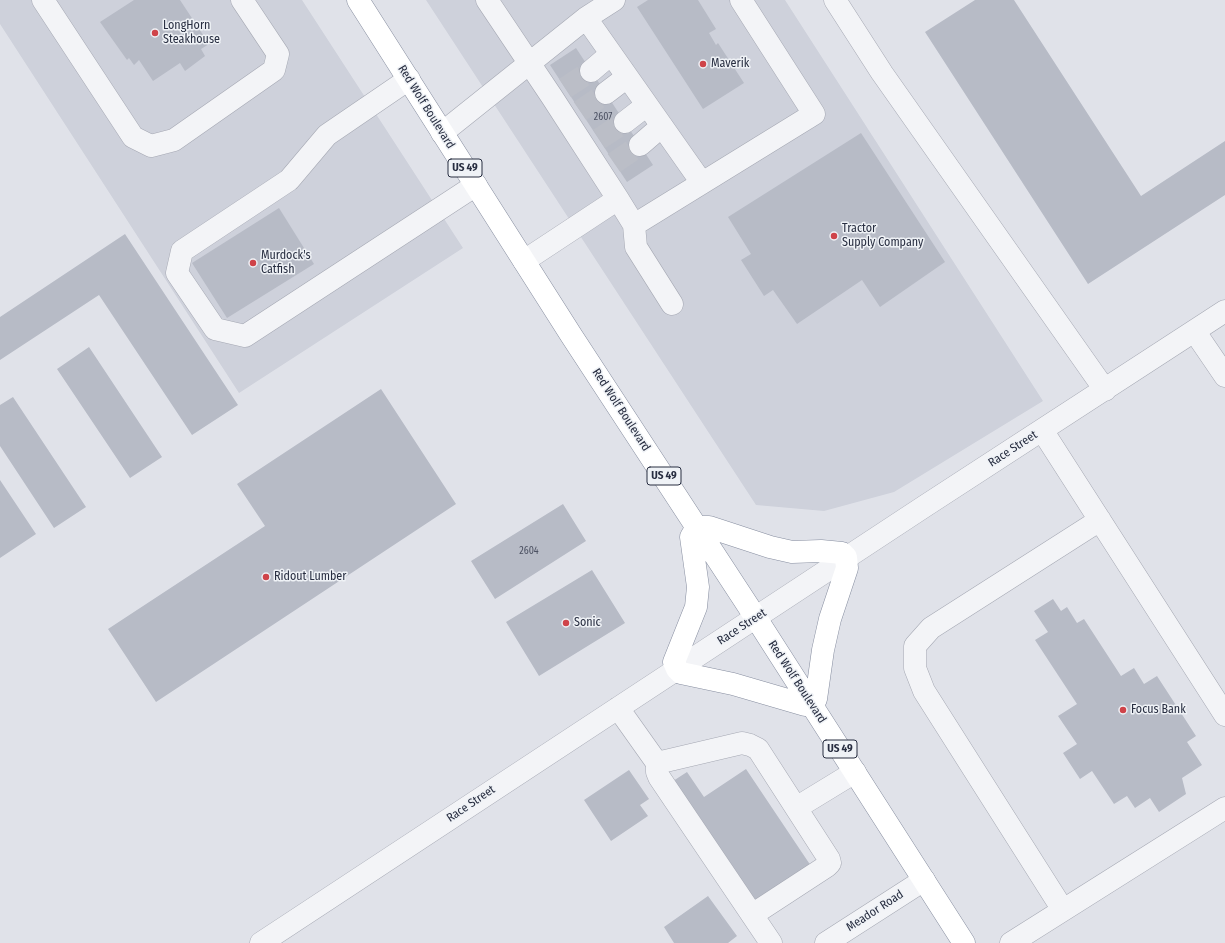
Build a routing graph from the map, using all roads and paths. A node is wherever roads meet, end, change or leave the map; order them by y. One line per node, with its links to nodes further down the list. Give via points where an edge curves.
1 (242, 0): 7 (street, via 278,54 274,70 174,140 151,146 133,137)
2 (358, 0): 13 (highway, Red Wolf Boulevard / US 49)
3 (487, 0): 10 (street)
4 (614, 0): 8 (street)
5 (742, 0): 20 (street, via 814,114)
6 (835, 0): 29 (street, via 882,73)
7 (48, 2)
8 (586, 18): 9 (street); 10 (street)
9 (611, 54): 11 (street); 12 (street)
10 (529, 63): 18 (street); 22 (street, via 559,93 574,115 607,167)
11 (591, 71)
12 (627, 77): 14 (street); 15 (street)
13 (409, 79): 18 (highway, Red Wolf Boulevard / US 49); 21 (street, via 327,135 289,180 182,251 177,273 215,329 245,336)
14 (606, 93)
15 (647, 105): 16 (street); 17 (street)
16 (625, 122)
17 (662, 126): 19 (street); 20 (street)
18 (442, 132): 21 (highway, Red Wolf Boulevard / US 49)
19 (640, 145)
20 (702, 183): 23 (street)
21 (476, 185): 24 (highway, Red Wolf Boulevard / US 49)
22 (618, 199): 23 (street); 24 (street)
23 (634, 225): 25 (street, via 636,247)
24 (524, 261): 32 (highway, Red Wolf Boulevard / US 49)
25 (672, 304)
26 (1225, 311): 27 (street, Race Street)
27 (1195, 332): 28 (street); 29 (street, Race Street)
28 (1225, 376)
29 (1105, 390): 30 (street, Race Street)
30 (1042, 430): 31 (street); 33 (street, Race Street)
31 (1100, 520): 38 (street); 44 (street, via 931,628 915,646 915,668 924,691)
32 (697, 527): 33 (highway, via 709,527 792,552 821,551 842,553); 34 (highway, Red Wolf Boulevard / US 49); 35 (highway, via 691,537 698,588 696,607 674,662)
33 (846, 557): 34 (street, Race Street); 36 (highway, via 847,568 823,650 816,699)
34 (756, 618): 35 (street, Race Street); 36 (highway, Red Wolf Boulevard / US 49)
35 (677, 669): 36 (highway, via 681,673 733,684 805,705); 37 (street, Race Street)
36 (811, 704): 40 (highway, Red Wolf Boulevard / US 49)
37 (618, 708): 39 (street); 46 (street, Race Street)
38 (1225, 715)
39 (657, 763): 41 (street, via 742,743 750,745 758,749); 45 (street, via 659,778)
40 (855, 772): 41 (street); 43 (highway, Red Wolf Boulevard / US 49)
41 (796, 808): 45 (street, via 830,863)
42 (1225, 808): 44 (street)
43 (924, 880): 48 (street, Meador Road); 49 (highway, US 49)
44 (1063, 910): 50 (street)
45 (752, 915): 47 (street)
46 (261, 943)
47 (771, 943)
48 (826, 943)
49 (964, 943)
50 (1010, 943)

